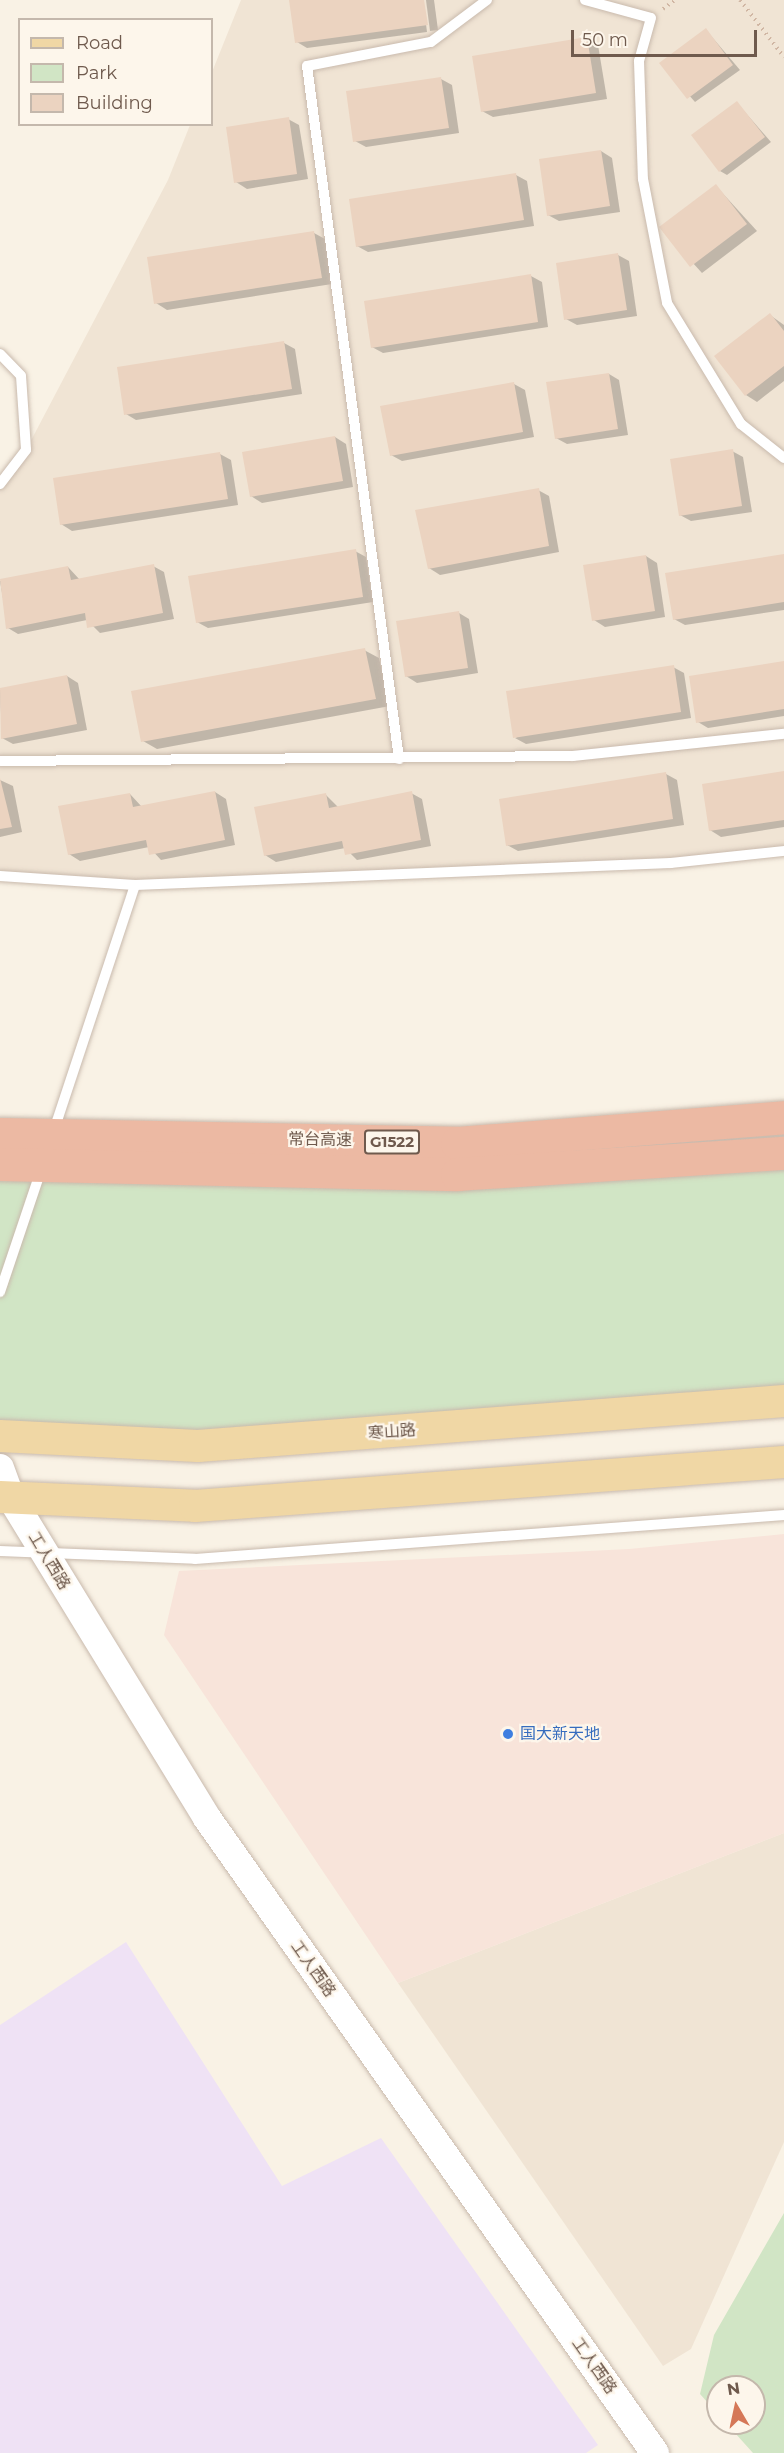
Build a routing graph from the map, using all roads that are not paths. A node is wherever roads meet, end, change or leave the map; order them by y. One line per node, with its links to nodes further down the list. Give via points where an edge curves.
1 (487, 0): 7 (lane, via 431,42 307,66)
2 (585, 0): 4 (lane, via 651,18 639,61 643,179 667,303 741,424)
3 (0, 354): 5 (lane, via 21,376 26,450)
4 (784, 458)
5 (0, 484)
6 (784, 734): 7 (lane, via 573,756)
7 (399, 759): 8 (lane)
8 (0, 761)
9 (784, 851): 11 (lane, via 670,863)
10 (0, 876): 11 (lane)
11 (135, 885): 14 (lane)
12 (784, 1117): 13 (highway, 常台高速 / G1522, via 457,1143)
13 (0, 1134)
14 (49, 1145)
15 (784, 1153): 17 (highway, 常台高速 / G1522, via 457,1174)
16 (45, 1156): 18 (lane)
17 (0, 1164)
18 (0, 1292)
19 (784, 1401): 20 (main road, 寒山路, via 198,1446)
20 (0, 1436)
21 (784, 1461): 23 (main road, via 195,1506)
22 (0, 1468): 23 (main road, 工人西路)
23 (5, 1498): 26 (main road, 工人西路)
24 (784, 1515): 26 (lane, via 195,1559)
25 (0, 1551): 26 (lane)
26 (45, 1554): 27 (main road, 工人西路, via 207,1818)
27 (655, 2453)

